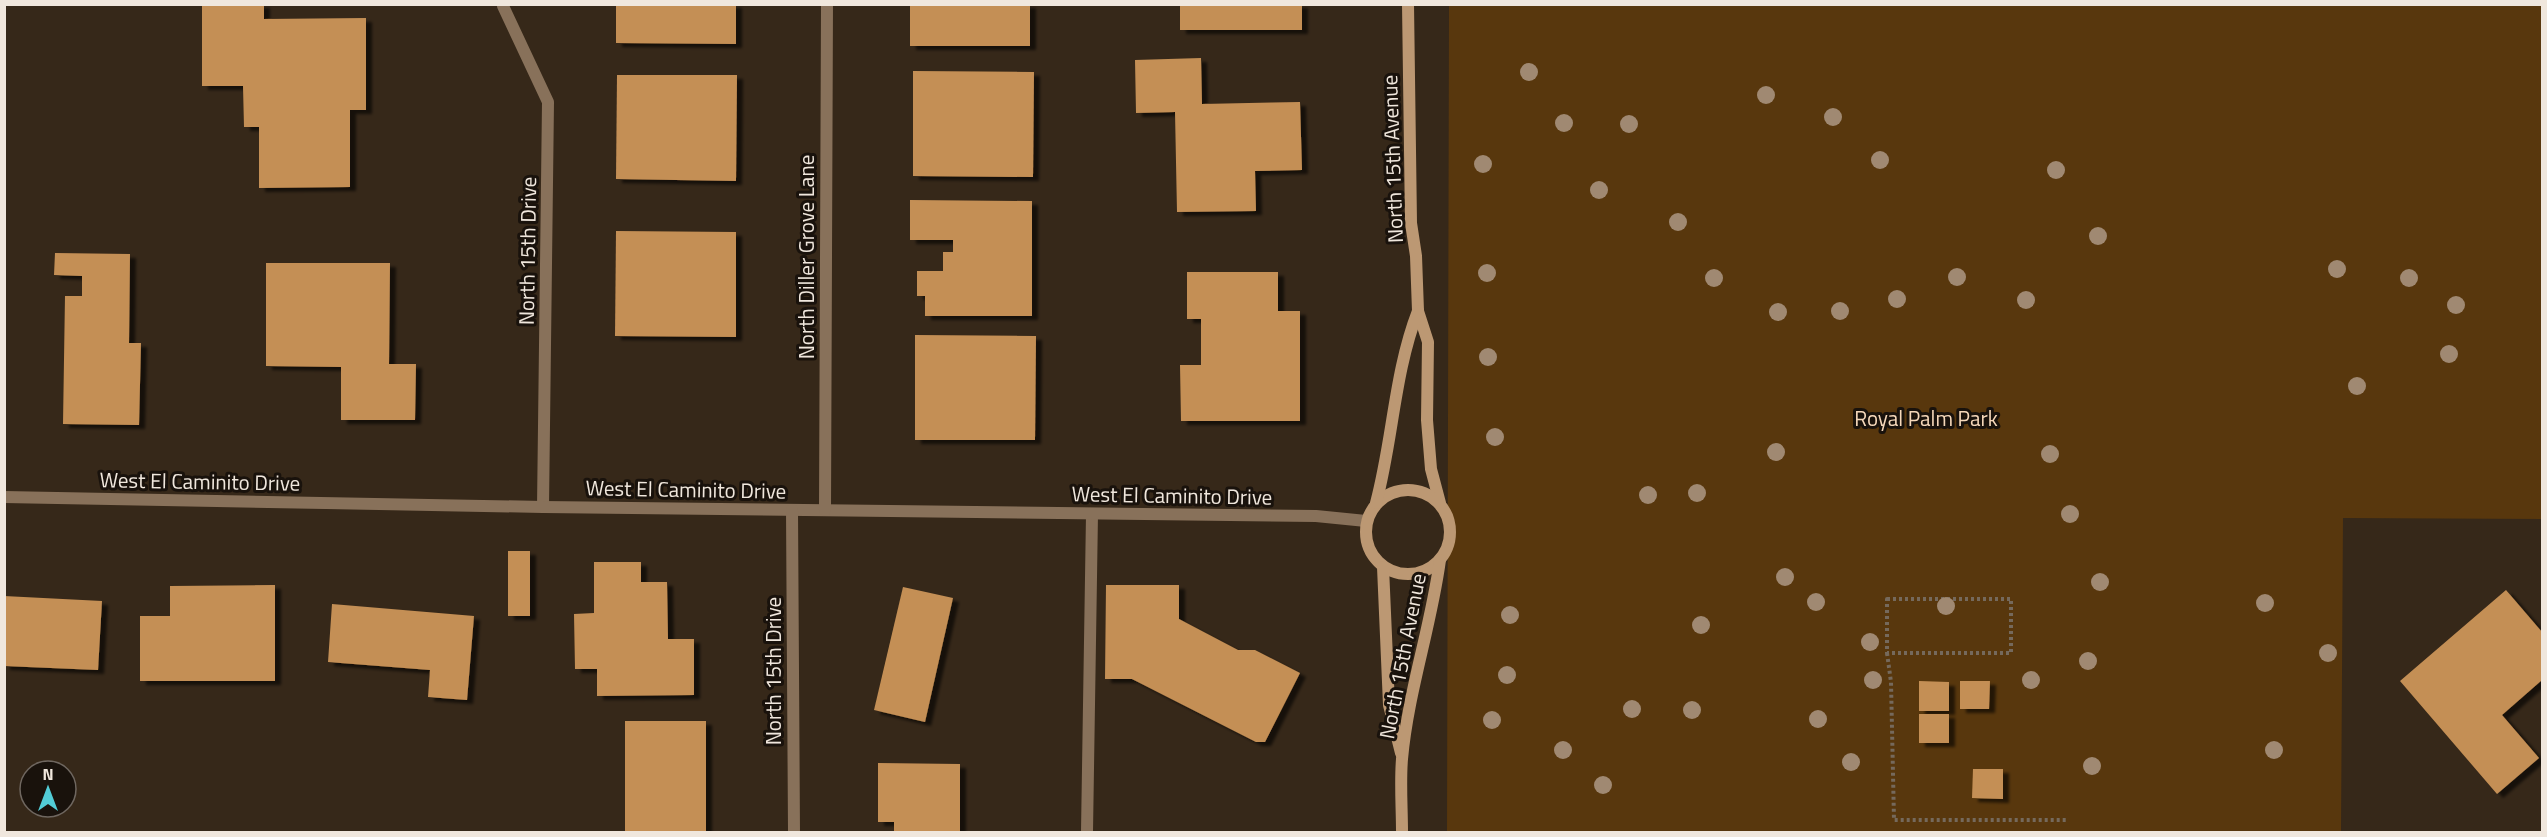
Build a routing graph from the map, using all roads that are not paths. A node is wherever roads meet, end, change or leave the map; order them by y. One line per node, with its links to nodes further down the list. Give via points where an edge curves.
1 (826, 4): 10 (street, North Diller Grove Lane)
2 (1408, 4): 4 (street, North 15th Avenue, via 1411,223)
3 (503, 6): 8 (street, North 15th Drive, via 548,102)
4 (1418, 312): 6 (street, North 15th Avenue, via 1406,343); 7 (street, North 15th Avenue, via 1428,342 1427,420 1431,469)
5 (4, 497): 8 (street, West El Caminito Drive)
6 (1376, 503): 7 (street, via 1400,490 1414,490); 12 (street, North 15th Avenue)
7 (1440, 503): 13 (street, North 15th Avenue, via 1450,524 1450,536)
8 (543, 507): 9 (street, West El Caminito Drive)
9 (792, 510): 10 (street, West El Caminito Drive); 16 (street, North 15th Drive)
10 (825, 510): 11 (street, West El Caminito Drive)
11 (1092, 514): 12 (street, West El Caminito Drive, via 1316,516); 17 (street)
12 (1366, 521): 14 (street, North 15th Avenue, via 1366,541)
13 (1440, 560): 14 (street, North 15th Avenue, via 1424,571 1406,575); 15 (street, North 15th Avenue)
14 (1383, 567): 15 (street, North 15th Avenue, via 1389,705)
15 (1402, 759): 18 (street, North 15th Avenue)
16 (794, 832)
17 (1087, 832)
18 (1402, 832)

